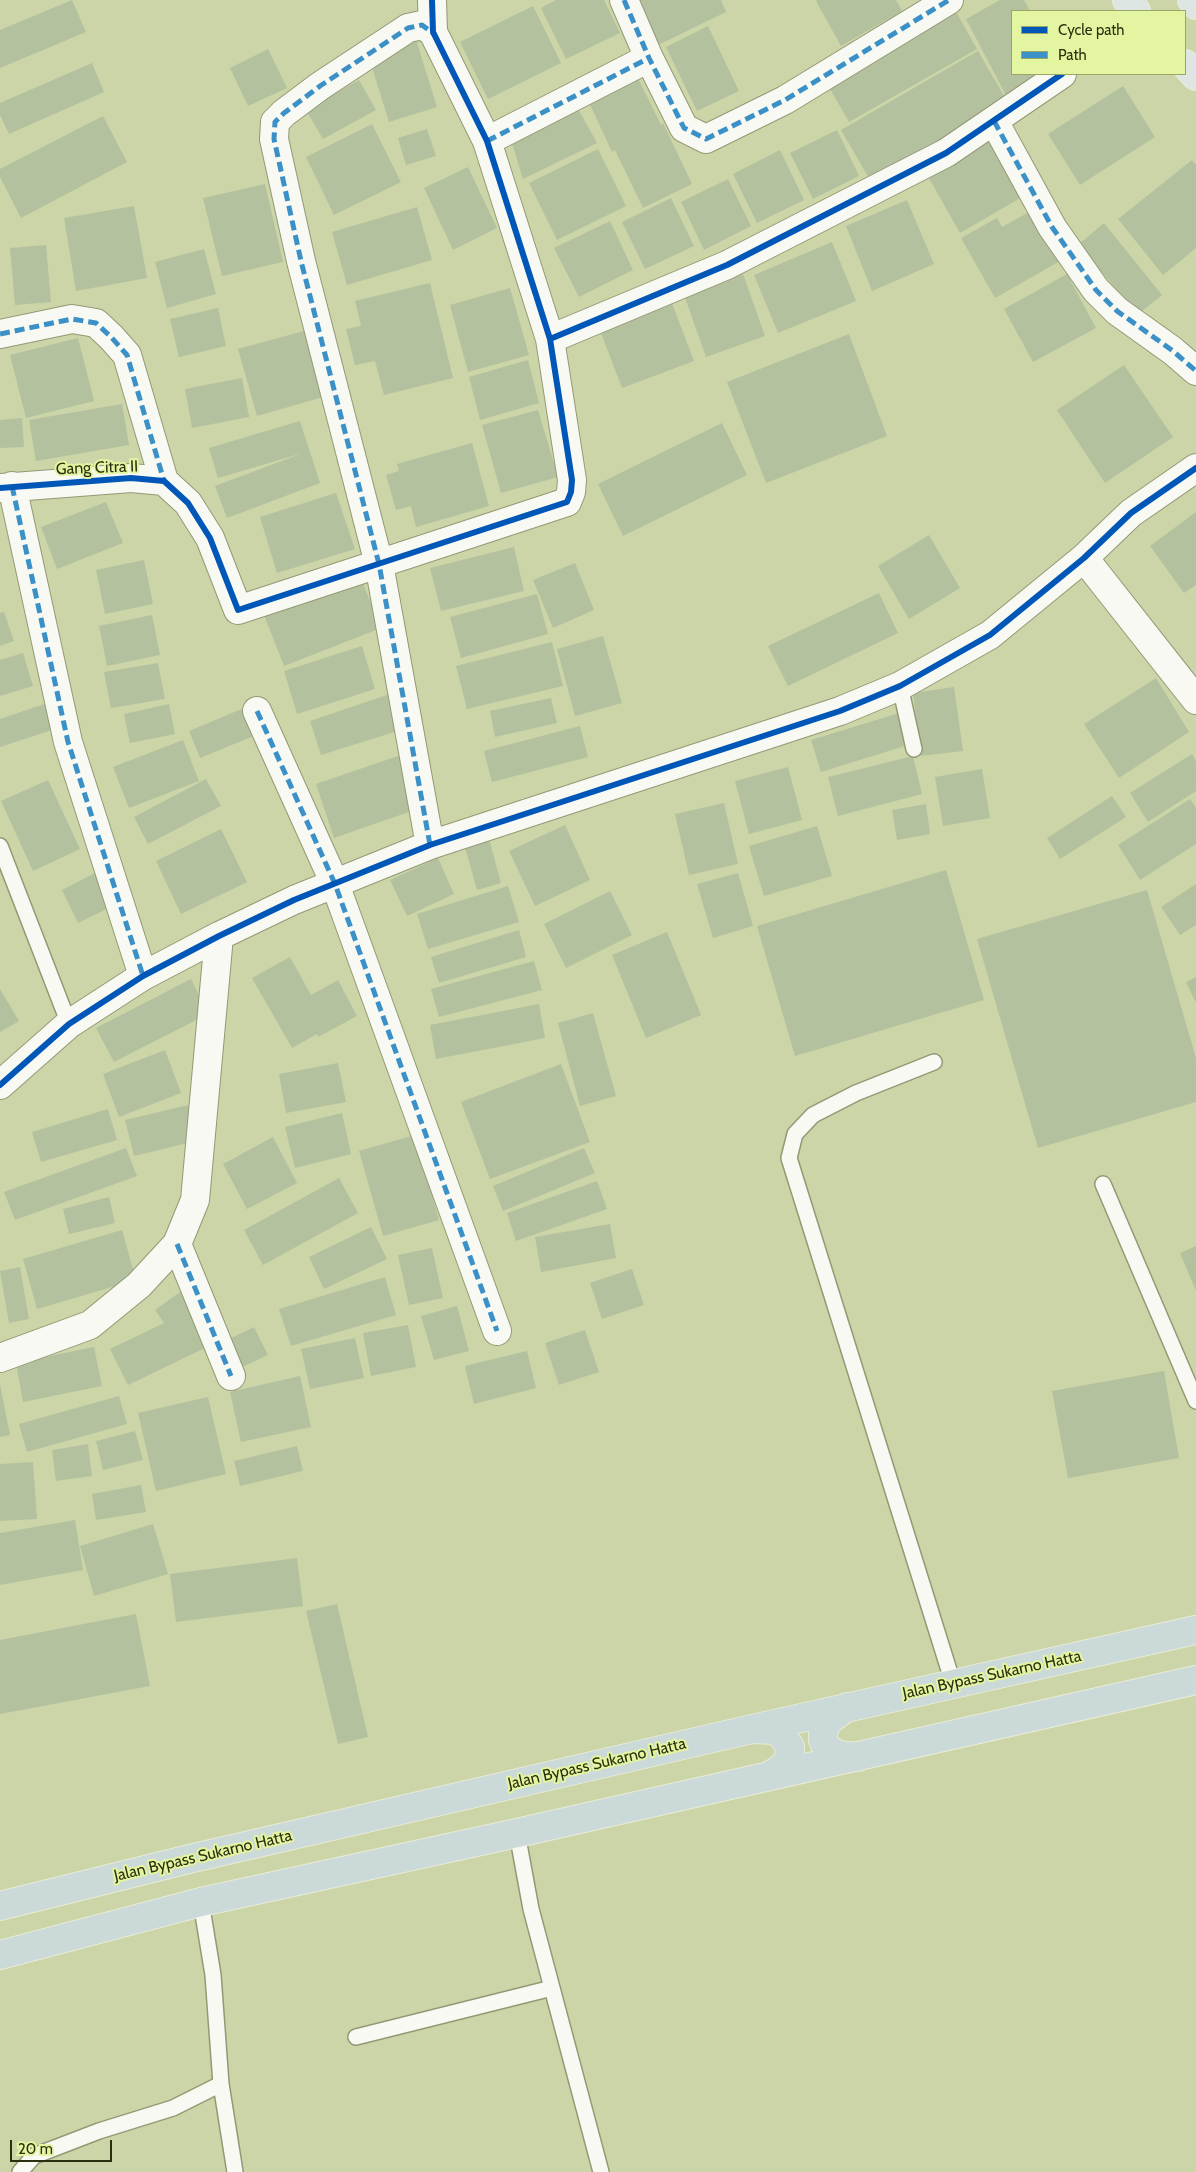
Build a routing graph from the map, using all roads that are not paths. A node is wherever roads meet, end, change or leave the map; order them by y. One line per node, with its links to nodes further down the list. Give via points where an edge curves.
1 (432, 0): 8 (street)
2 (624, 0): 9 (street)
3 (949, 0): 9 (street, via 785,100 706,139 684,128)
4 (1127, 0): 7 (main road)
5 (1192, 0): 6 (main road)
6 (1196, 5)
7 (1135, 10)
8 (434, 32): 14 (street); 22 (street, via 422,25 408,28 320,86 275,122 274,139 301,261)
9 (649, 58): 14 (street)
10 (1186, 65): 12 (main road)
11 (1061, 75): 13 (street)
12 (1196, 76)
13 (994, 121): 16 (street, via 946,152 727,265); 17 (street, via 1052,227 1096,290 1117,311)
14 (487, 141): 16 (street)
15 (0, 334): 19 (street, via 72,318 96,323 127,355)
16 (550, 339): 22 (street, via 572,480 568,502)
17 (1196, 371)
18 (1196, 468): 21 (street, via 1131,513)
19 (164, 481): 20 (street, Gang Citra II, via 131,478); 22 (street, via 188,503 210,538 238,610)
20 (6, 487): 31 (street, via 68,742)
21 (1084, 558): 23 (street, via 990,635); 24 (street)
22 (379, 564): 27 (street)
23 (900, 686): 26 (lane); 27 (street, via 840,711)
24 (1196, 700)
25 (257, 711): 29 (street)
26 (914, 749)
27 (430, 844): 29 (street)
28 (0, 846): 32 (lane)
29 (335, 884): 30 (street); 37 (street)
30 (219, 936): 31 (street); 36 (street, via 196,1200)
31 (143, 976): 32 (street)
32 (69, 1024): 34 (street)
33 (934, 1062): 43 (lane, via 856,1093 813,1115 795,1134 789,1158)
34 (0, 1086)
35 (1102, 1184): 40 (lane)
36 (177, 1244): 38 (street, via 139,1285 90,1324); 39 (street)
37 (497, 1331)
38 (0, 1358)
39 (231, 1376)
40 (1196, 1401)
41 (1196, 1630): 43 (highway, Jalan Bypass Sukarno Hatta)
42 (1196, 1680): 46 (highway)
43 (953, 1683): 44 (highway, Jalan Bypass Sukarno Hatta)
44 (848, 1707): 45 (highway, Jalan Bypass Sukarno Hatta); 46 (highway, via 828,1720 823,1740 838,1755)
45 (752, 1729): 47 (highway, via 773,1730 782,1735 790,1747 786,1764); 50 (highway, Jalan Bypass Sukarno Hatta)
46 (859, 1757): 47 (highway)
47 (762, 1778): 48 (highway)
48 (517, 1833): 49 (highway); 52 (lane, via 531,1909)
49 (202, 1902): 51 (highway); 54 (lane, via 213,1974)
50 (0, 1906)
51 (0, 1954)
52 (552, 1988): 53 (lane); 57 (lane)
53 (356, 2037)
54 (221, 2084): 55 (lane, via 173,2108 34,2156); 56 (lane)
55 (20, 2172)
56 (235, 2172)
57 (601, 2172)

